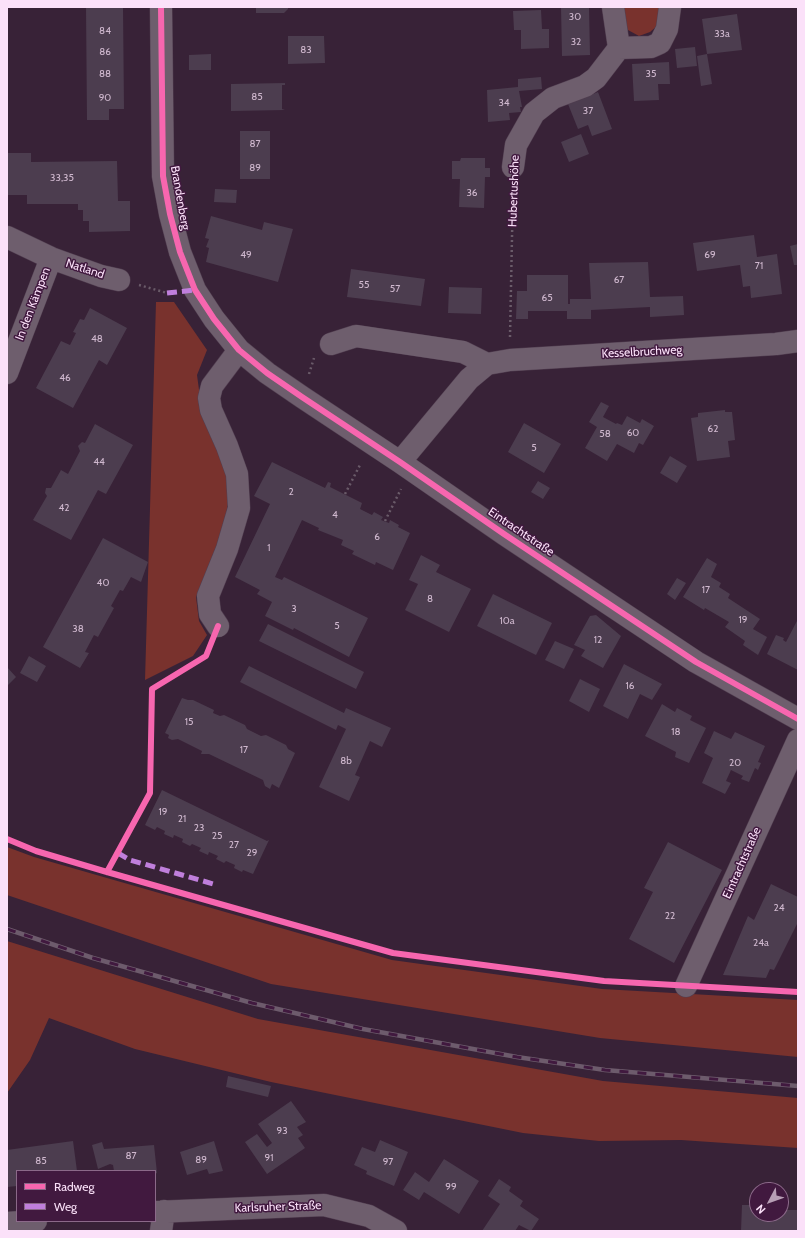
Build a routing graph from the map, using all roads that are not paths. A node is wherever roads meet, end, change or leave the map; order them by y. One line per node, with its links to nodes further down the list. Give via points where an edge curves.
1 (161, 7): 11 (street, Brandenberg, via 163,176 170,214 180,252 195,290)
2 (613, 7): 4 (street)
3 (670, 7): 4 (street, via 667,29 660,42 651,47)
4 (619, 48): 5 (street, Hubertushöhe, via 607,66 591,82 553,98 534,113 516,145)
5 (513, 167)
6 (7, 237): 7 (street, Natland)
7 (51, 258): 8 (street, Natland); 13 (street, In den Kämpen)
8 (119, 280)
9 (798, 341): 12 (street, Kesselbruchweg, via 510,360)
10 (331, 344): 12 (street, via 356,336 463,352)
11 (239, 350): 14 (street, Eintrachtstraße, via 267,373); 15 (street, via 212,386 209,398 211,410 237,474 239,508 227,549 208,596 210,614)
12 (487, 364): 14 (street, Kesselbruchweg, via 469,379)
13 (7, 373)
14 (400, 462): 16 (street, Eintrachtstraße, via 696,662)
15 (218, 626)
16 (798, 719)
17 (798, 740): 18 (street, Eintrachtstraße)
18 (686, 986)
19 (160, 1218): 22 (street, Karlsruher Straße, via 324,1205 369,1216)
20 (22, 1222): 21 (street)
21 (7, 1223)
22 (396, 1231)

